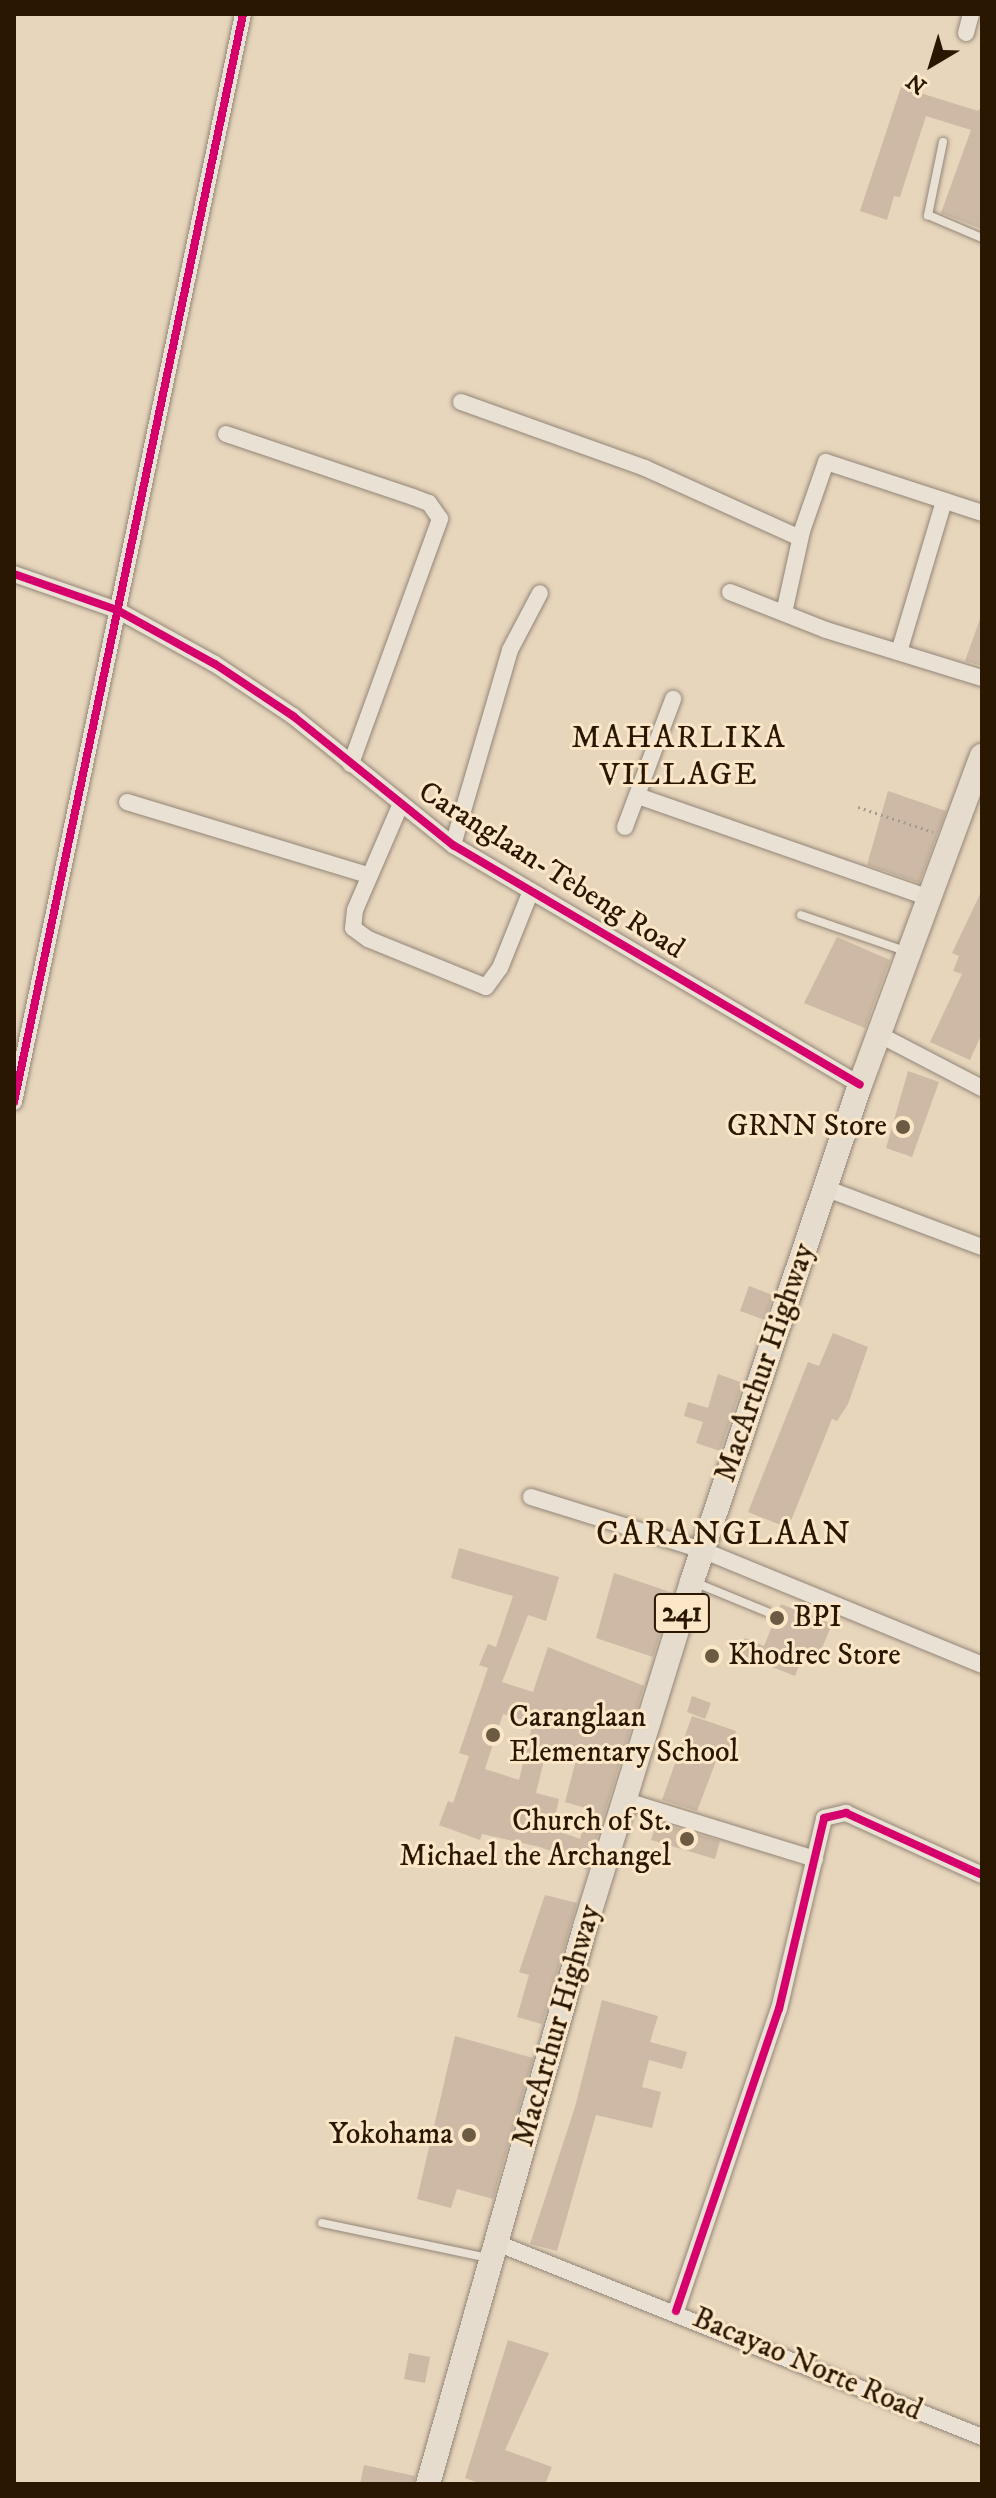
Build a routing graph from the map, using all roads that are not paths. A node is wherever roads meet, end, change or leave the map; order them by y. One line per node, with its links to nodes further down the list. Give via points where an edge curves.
1 (243, 14): 14 (street)
2 (971, 14): 3 (street)
3 (966, 33)
4 (943, 142): 5 (lane, via 928,215)
5 (982, 238)
6 (461, 402): 10 (street, via 619,457)
7 (226, 434): 20 (street, via 413,497 437,510 440,519)
8 (944, 501): 9 (street); 10 (street, via 826,462); 16 (street)
9 (982, 513)
10 (800, 538): 15 (street)
11 (14, 574): 14 (street, Caranglaan-Tebeng Road)
12 (730, 592): 15 (street)
13 (540, 593): 25 (street, via 510,650)
14 (117, 610): 20 (street, Caranglaan-Tebeng Road, via 215,664 293,716); 34 (street)
15 (784, 613): 16 (street)
16 (899, 652): 17 (street)
17 (982, 678)
18 (673, 699): 21 (street)
19 (982, 756): 28 (main road, MacArthur Highway / 241)
20 (351, 764): 23 (street, Caranglaan-Tebeng Road)
21 (638, 796): 24 (street); 28 (street)
22 (127, 802): 26 (street)
23 (400, 806): 25 (street, Caranglaan-Tebeng Road); 26 (street)
24 (625, 827)
25 (453, 845): 27 (street, Caranglaan-Tebeng Road)
26 (367, 875): 27 (street, via 353,928 486,987 500,968)
27 (531, 891): 32 (street, Caranglaan-Tebeng Road)
28 (929, 898): 30 (main road, MacArthur Highway / 241)
29 (801, 915): 30 (lane)
30 (909, 952): 31 (main road, MacArthur Highway / 241)
31 (880, 1035): 32 (main road, MacArthur Highway / 241); 33 (street)
32 (860, 1085): 35 (main road, MacArthur Highway / 241)
33 (982, 1088)
34 (14, 1102)
35 (825, 1188): 36 (street); 38 (main road, MacArthur Highway / 241)
36 (982, 1247)
37 (531, 1497): 38 (street)
38 (702, 1550): 39 (main road, MacArthur Highway / 241); 41 (street)
39 (692, 1581): 40 (lane); 42 (main road, MacArthur Highway / 241)
40 (767, 1612)
41 (982, 1665)
42 (623, 1800): 43 (street); 46 (main road, MacArthur Highway / 241)
43 (815, 1859): 44 (street, via 824,1818 846,1813); 47 (street, via 779,2009)
44 (982, 1875)
45 (322, 2223): 46 (lane)
46 (495, 2251): 47 (street, Bacayao Norte Road); 49 (main road, MacArthur Highway / 241)
47 (676, 2311): 48 (street, Bacayao Norte Road)
48 (982, 2437)
49 (428, 2484)

